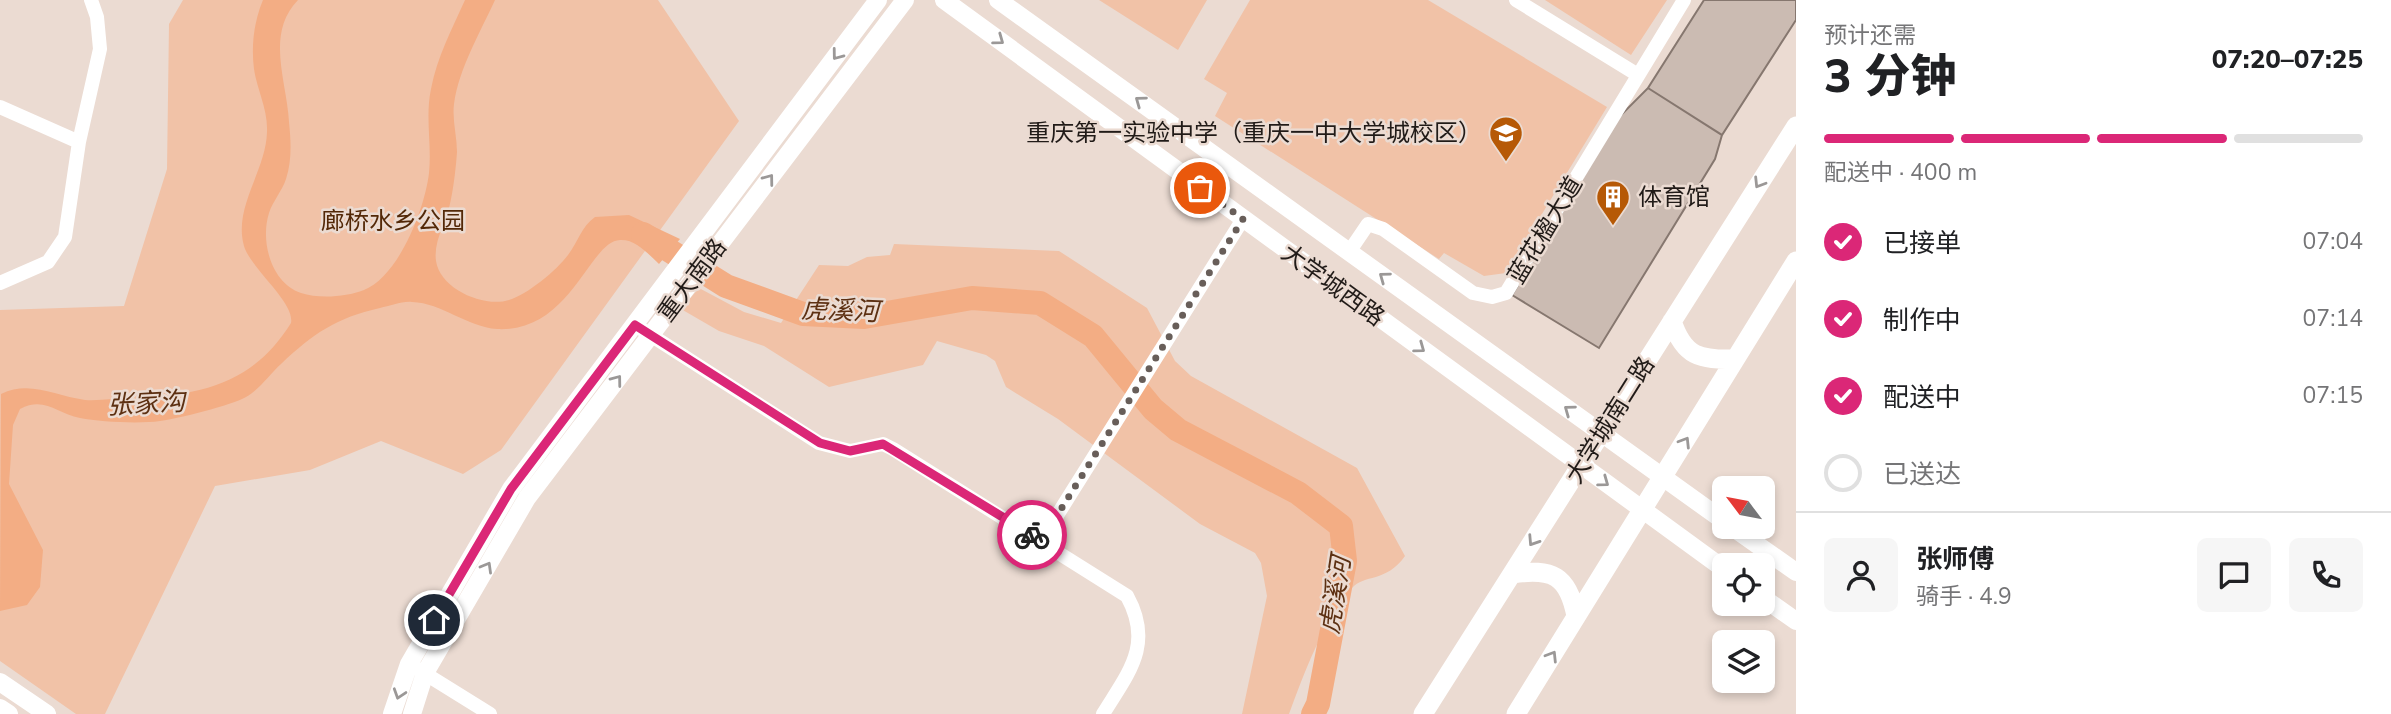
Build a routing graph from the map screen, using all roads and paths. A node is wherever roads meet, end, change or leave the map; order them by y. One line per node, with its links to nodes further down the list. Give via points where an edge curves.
1 (91, 0): 11 (street, via 100,49)
2 (878, 0): 17 (main road, 重大南路, one-way to 17)
3 (905, 0): 18 (main road, 重大南路, one-way to 3)
4 (944, 0): 12 (main road, 大学城西路, one-way to 12)
5 (998, 0): 13 (main road, 大学城西路, one-way to 5)
6 (1516, 0): 8 (street)
7 (1684, 0): 8 (street, 蓝花楹大道)
8 (1638, 75): 13 (street, 蓝花楹大道, via 1506,293 1492,297 1473,293 1383,229 1368,224)
9 (0, 107): 11 (street)
10 (1796, 126): 16 (highway, 大学城南二路, one-way to 16)
11 (79, 142): 15 (street, via 65,237 48,261)
12 (1243, 219): 21 (main road, 大学城西路, one-way to 21); 26 (street)
13 (1349, 252): 20 (main road, 大学城西路, one-way to 13)
14 (1796, 261): 19 (highway)
15 (0, 283)
16 (1672, 321): 19 (highway, via 1678,338 1692,354 1713,360); 20 (highway, 大学城南二路)
17 (635, 325): 18 (street); 33 (main road, 重大南路, via 511,489)
18 (650, 335): 26 (street, via 820,443 850,451 883,444); 34 (main road, 重大南路, one-way to 18, via 527,498)
19 (1735, 359): 22 (highway, one-way to 19)
20 (1602, 434): 21 (highway, 大学城南二路); 22 (main road, 大学城西路)
21 (1581, 466): 23 (main road, 大学城西路, one-way to 23); 29 (highway, 大学城南二路, one-way to 29)
22 (1662, 478): 23 (highway); 24 (main road, 大学城西路)
23 (1642, 510): 27 (main road, 大学城西路); 31 (highway)
24 (1712, 513)
25 (1749, 539): 28 (main road)
26 (1041, 541): 42 (street, via 1127,596 1132,605 1139,648)
27 (1712, 560)
28 (1796, 572)
29 (1512, 574): 31 (highway, via 1536,570 1558,577 1572,593); 43 (highway, 大学城南二路)
30 (1775, 606): 32 (main road)
31 (1577, 616): 44 (highway, one-way to 31)
32 (1796, 621)
33 (409, 664): 34 (street); 39 (main road, 重大南路, one-way to 39)
34 (425, 674): 40 (main road, 重大南路); 41 (street)
35 (0, 682): 38 (main road)
36 (0, 708): 37 (main road)
37 (9, 714)
38 (47, 714)
39 (392, 714)
40 (412, 714)
41 (490, 714)
42 (1103, 714)
43 (1423, 714)
44 (1516, 714)

